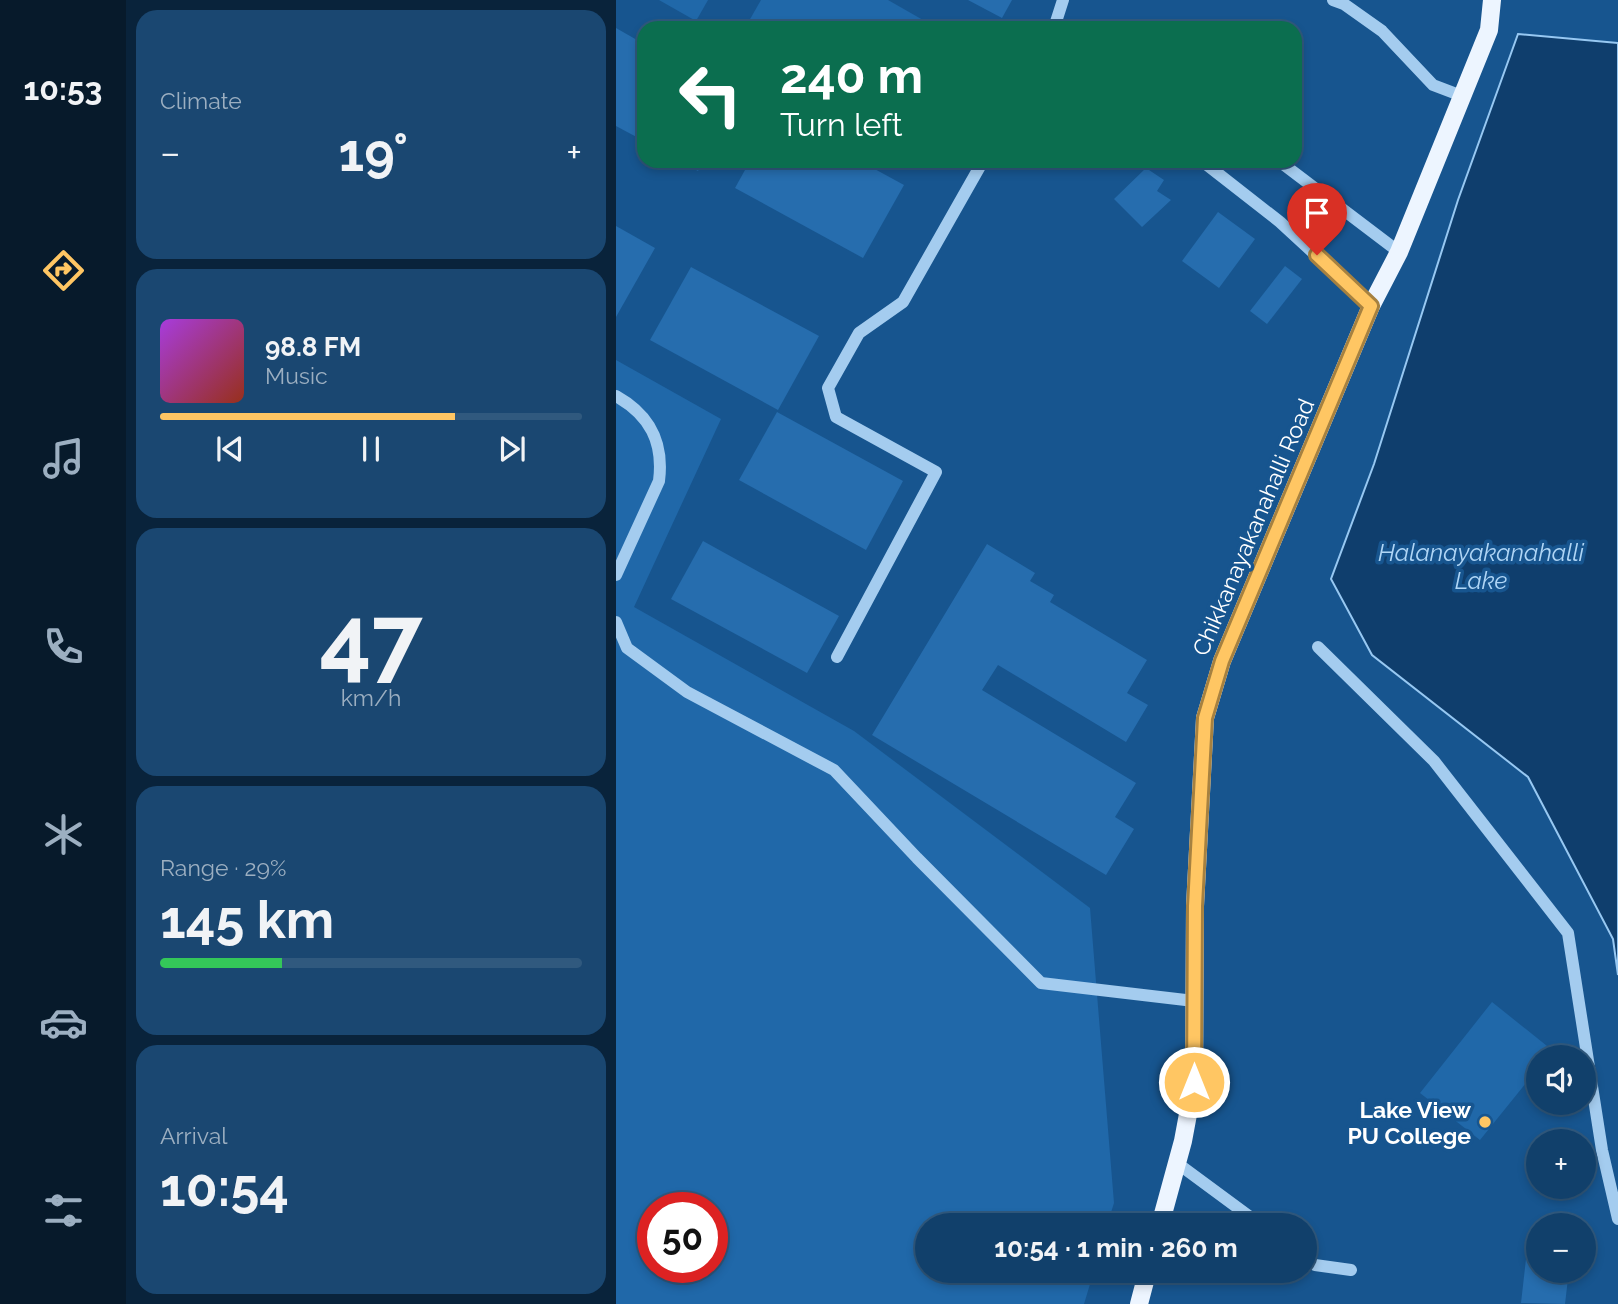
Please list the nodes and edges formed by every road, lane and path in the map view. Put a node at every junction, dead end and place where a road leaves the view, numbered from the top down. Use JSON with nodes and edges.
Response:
{"nodes":[{"id":1,"x":1063,"y":0,"type":"edge"},
{"id":2,"x":1333,"y":0,"type":"edge"},
{"id":3,"x":1492,"y":0,"type":"edge"},
{"id":4,"x":1056,"y":21,"type":"edge"},
{"id":5,"x":1462,"y":96,"type":"junction"},
{"id":6,"x":979,"y":168,"type":"edge"},
{"id":7,"x":1211,"y":168,"type":"edge"},
{"id":8,"x":1288,"y":168,"type":"edge"},
{"id":9,"x":1399,"y":252,"type":"junction"},
{"id":10,"x":1371,"y":306,"type":"junction"},
{"id":11,"x":616,"y":396,"type":"edge"},
{"id":12,"x":616,"y":575,"type":"edge"},
{"id":13,"x":616,"y":622,"type":"edge"},
{"id":14,"x":1318,"y":648,"type":"dead end"},
{"id":15,"x":837,"y":657,"type":"dead end"},
{"id":16,"x":1194,"y":1001,"type":"junction"},
{"id":17,"x":1177,"y":1163,"type":"junction"},
{"id":18,"x":1163,"y":1213,"type":"edge"},
{"id":19,"x":1245,"y":1213,"type":"edge"},
{"id":20,"x":1618,"y":1219,"type":"edge"},
{"id":21,"x":1317,"y":1265,"type":"edge"},
{"id":22,"x":1351,"y":1270,"type":"dead end"},
{"id":23,"x":1145,"y":1283,"type":"edge"},
{"id":24,"x":1139,"y":1304,"type":"edge"}],
"edges":[{"from":1,"to":4,"type":"street"},
{"from":2,"to":5,"type":"street"},
{"from":3,"to":5,"type":"main road","name":"Chikkanayakanahalli Road"},
{"from":5,"to":9,"type":"main road","name":"Chikkanayakanahalli Road"},
{"from":6,"to":15,"type":"street"},
{"from":7,"to":10,"type":"street"},
{"from":8,"to":9,"type":"street"},
{"from":9,"to":10,"type":"main road","name":"Chikkanayakanahalli Road"},
{"from":10,"to":16,"type":"main road","name":"Chikkanayakanahalli Road"},
{"from":11,"to":12,"type":"street"},
{"from":13,"to":16,"type":"street"},
{"from":14,"to":20,"type":"street"},
{"from":16,"to":17,"type":"main road","name":"Chikkanayakanahalli Road"},
{"from":17,"to":18,"type":"main road","name":"Chikkanayakanahalli Road"},
{"from":17,"to":19,"type":"street"},
{"from":21,"to":22,"type":"street"},
{"from":23,"to":24,"type":"main road"}]}
